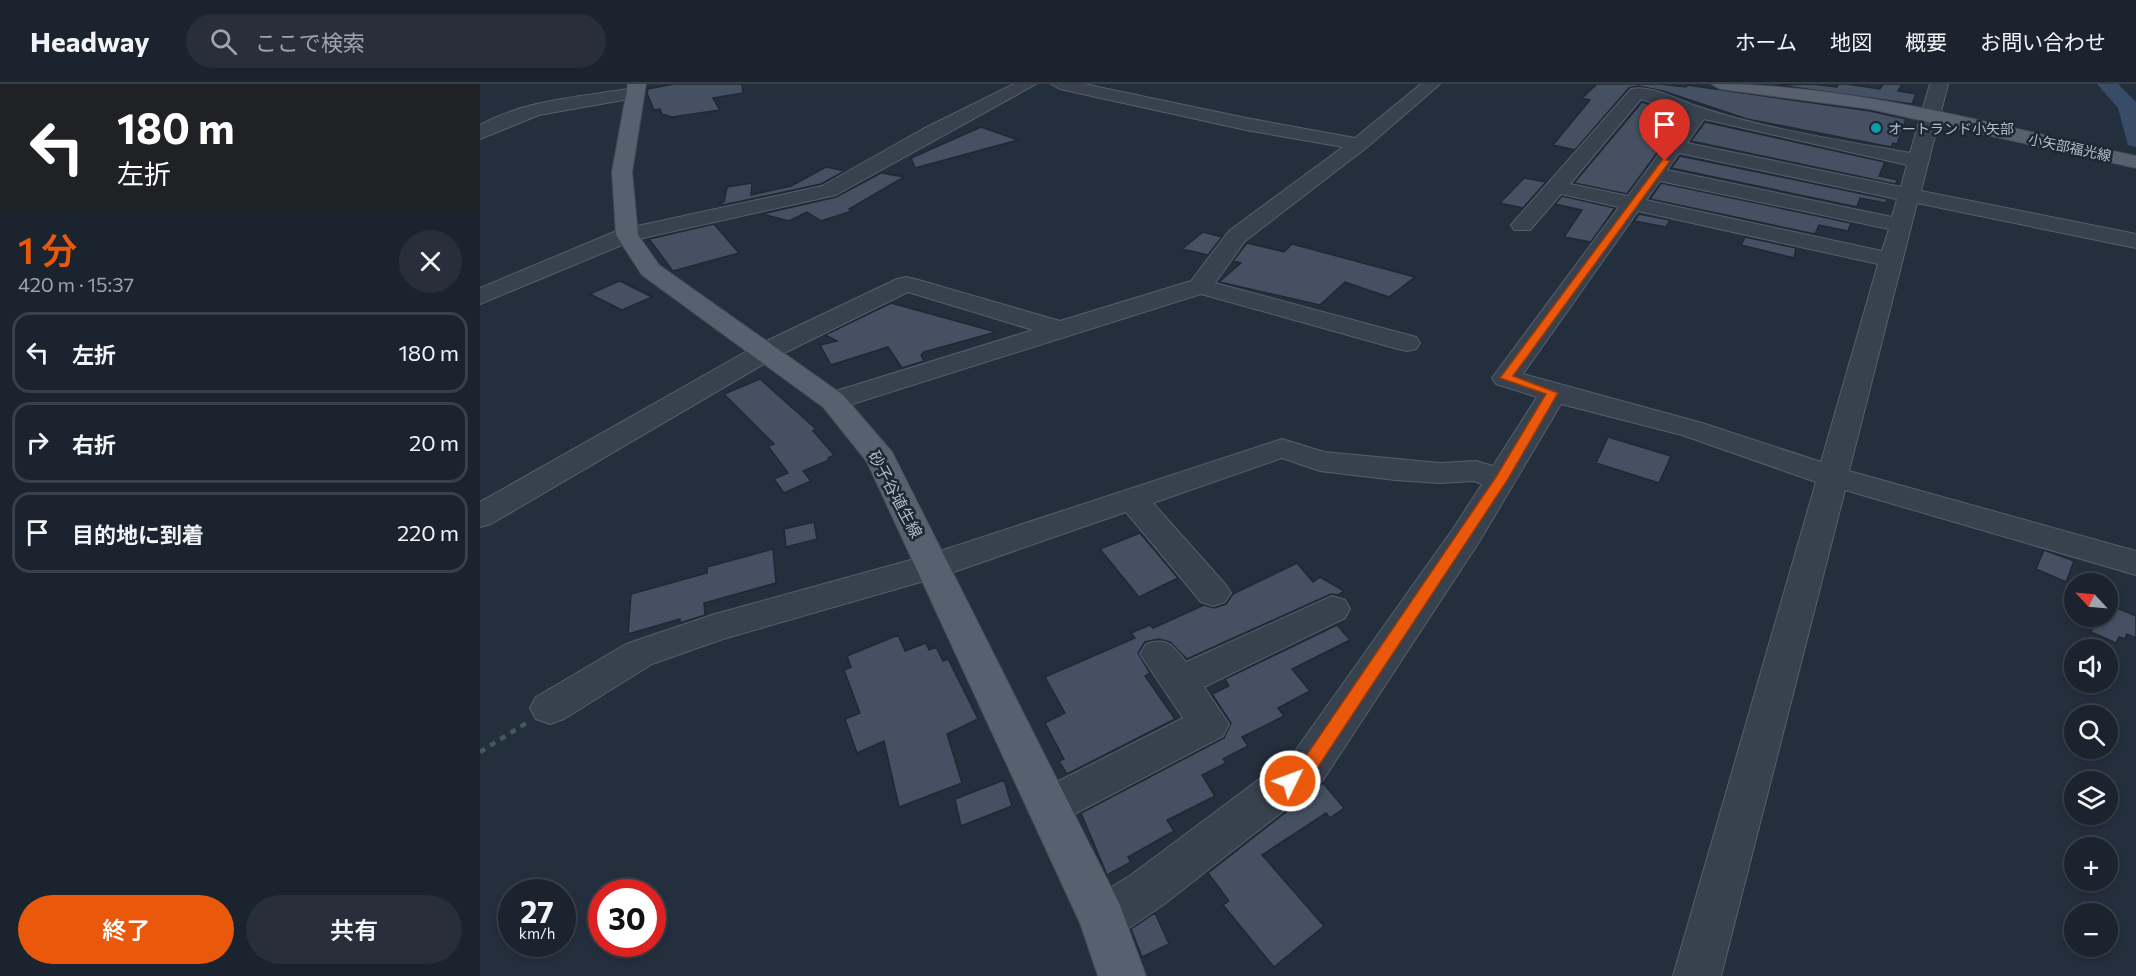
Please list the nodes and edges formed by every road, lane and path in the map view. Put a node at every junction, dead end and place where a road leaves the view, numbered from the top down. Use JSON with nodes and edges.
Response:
{"nodes":[{"id":1,"x":1027,"y":84,"type":"edge"},
{"id":2,"x":1060,"y":84,"type":"edge"},
{"id":3,"x":1431,"y":84,"type":"edge"},
{"id":4,"x":1720,"y":84,"type":"edge"},
{"id":5,"x":1939,"y":84,"type":"edge"},
{"id":6,"x":635,"y":89,"type":"edge"},
{"id":7,"x":1700,"y":113,"type":"junction"},
{"id":8,"x":1932,"y":117,"type":"junction"},
{"id":9,"x":480,"y":133,"type":"edge"},
{"id":10,"x":1359,"y":144,"type":"junction"},
{"id":11,"x":1676,"y":147,"type":"junction"},
{"id":12,"x":1920,"y":161,"type":"junction"},
{"id":13,"x":2136,"y":162,"type":"edge"},
{"id":14,"x":1655,"y":174,"type":"junction"},
{"id":15,"x":1556,"y":187,"type":"junction"},
{"id":16,"x":1909,"y":194,"type":"junction"},
{"id":17,"x":1634,"y":203,"type":"junction"},
{"id":18,"x":1522,"y":225,"type":"dead end"},
{"id":19,"x":1901,"y":225,"type":"junction"},
{"id":20,"x":627,"y":235,"type":"junction"},
{"id":21,"x":2136,"y":241,"type":"edge"},
{"id":22,"x":1891,"y":260,"type":"junction"},
{"id":23,"x":1200,"y":286,"type":"junction"},
{"id":24,"x":480,"y":297,"type":"edge"},
{"id":25,"x":1058,"y":329,"type":"junction"},
{"id":26,"x":1407,"y":343,"type":"dead end"},
{"id":27,"x":765,"y":352,"type":"junction"},
{"id":28,"x":1553,"y":393,"type":"junction"},
{"id":29,"x":833,"y":401,"type":"junction"},
{"id":30,"x":1831,"y":476,"type":"junction"},
{"id":31,"x":1502,"y":479,"type":"junction"},
{"id":32,"x":1132,"y":499,"type":"junction"},
{"id":33,"x":483,"y":511,"type":"edge"},
{"id":34,"x":2136,"y":563,"type":"edge"},
{"id":35,"x":933,"y":566,"type":"junction"},
{"id":36,"x":1213,"y":594,"type":"dead end"},
{"id":37,"x":1332,"y":609,"type":"dead end"},
{"id":38,"x":549,"y":708,"type":"joint"},
{"id":39,"x":480,"y":752,"type":"edge"},
{"id":40,"x":1048,"y":807,"type":"junction"},
{"id":41,"x":1102,"y":919,"type":"junction"},
{"id":42,"x":1122,"y":976,"type":"edge"},
{"id":43,"x":1697,"y":976,"type":"edge"}],
"edges":[{"from":1,"to":20,"type":"street"},
{"from":2,"to":10,"type":"street"},
{"from":3,"to":10,"type":"street"},
{"from":4,"to":8,"type":"main road","name":"小矢部福光線"},
{"from":5,"to":8,"type":"street"},
{"from":6,"to":9,"type":"street"},
{"from":6,"to":20,"type":"main road","name":"砂子谷埴生線"},
{"from":7,"to":11,"type":"street"},
{"from":7,"to":12,"type":"street"},
{"from":7,"to":15,"type":"street"},
{"from":8,"to":12,"type":"street"},
{"from":8,"to":13,"type":"main road","name":"小矢部福光線"},
{"from":10,"to":23,"type":"street"},
{"from":11,"to":14,"type":"street"},
{"from":11,"to":16,"type":"street"},
{"from":12,"to":16,"type":"street"},
{"from":14,"to":17,"type":"street"},
{"from":14,"to":19,"type":"street"},
{"from":15,"to":17,"type":"street"},
{"from":15,"to":18,"type":"street"},
{"from":16,"to":19,"type":"street"},
{"from":16,"to":21,"type":"street"},
{"from":17,"to":22,"type":"street"},
{"from":17,"to":28,"type":"street"},
{"from":19,"to":22,"type":"street"},
{"from":20,"to":24,"type":"street"},
{"from":20,"to":27,"type":"main road","name":"砂子谷埴生線"},
{"from":22,"to":30,"type":"street"},
{"from":23,"to":25,"type":"street"},
{"from":23,"to":26,"type":"street"},
{"from":25,"to":27,"type":"street"},
{"from":25,"to":29,"type":"street"},
{"from":27,"to":29,"type":"main road","name":"砂子谷埴生線"},
{"from":27,"to":33,"type":"street"},
{"from":28,"to":30,"type":"street"},
{"from":28,"to":31,"type":"street"},
{"from":29,"to":35,"type":"main road","name":"砂子谷埴生線"},
{"from":30,"to":34,"type":"street"},
{"from":30,"to":43,"type":"street"},
{"from":31,"to":32,"type":"street"},
{"from":31,"to":41,"type":"street"},
{"from":32,"to":35,"type":"street"},
{"from":32,"to":36,"type":"street"},
{"from":35,"to":38,"type":"street"},
{"from":35,"to":40,"type":"main road","name":"砂子谷埴生線"},
{"from":37,"to":40,"type":"street"},
{"from":38,"to":39,"type":"path"},
{"from":40,"to":41,"type":"main road","name":"砂子谷埴生線"},
{"from":41,"to":42,"type":"main road","name":"砂子谷埴生線"}]}
